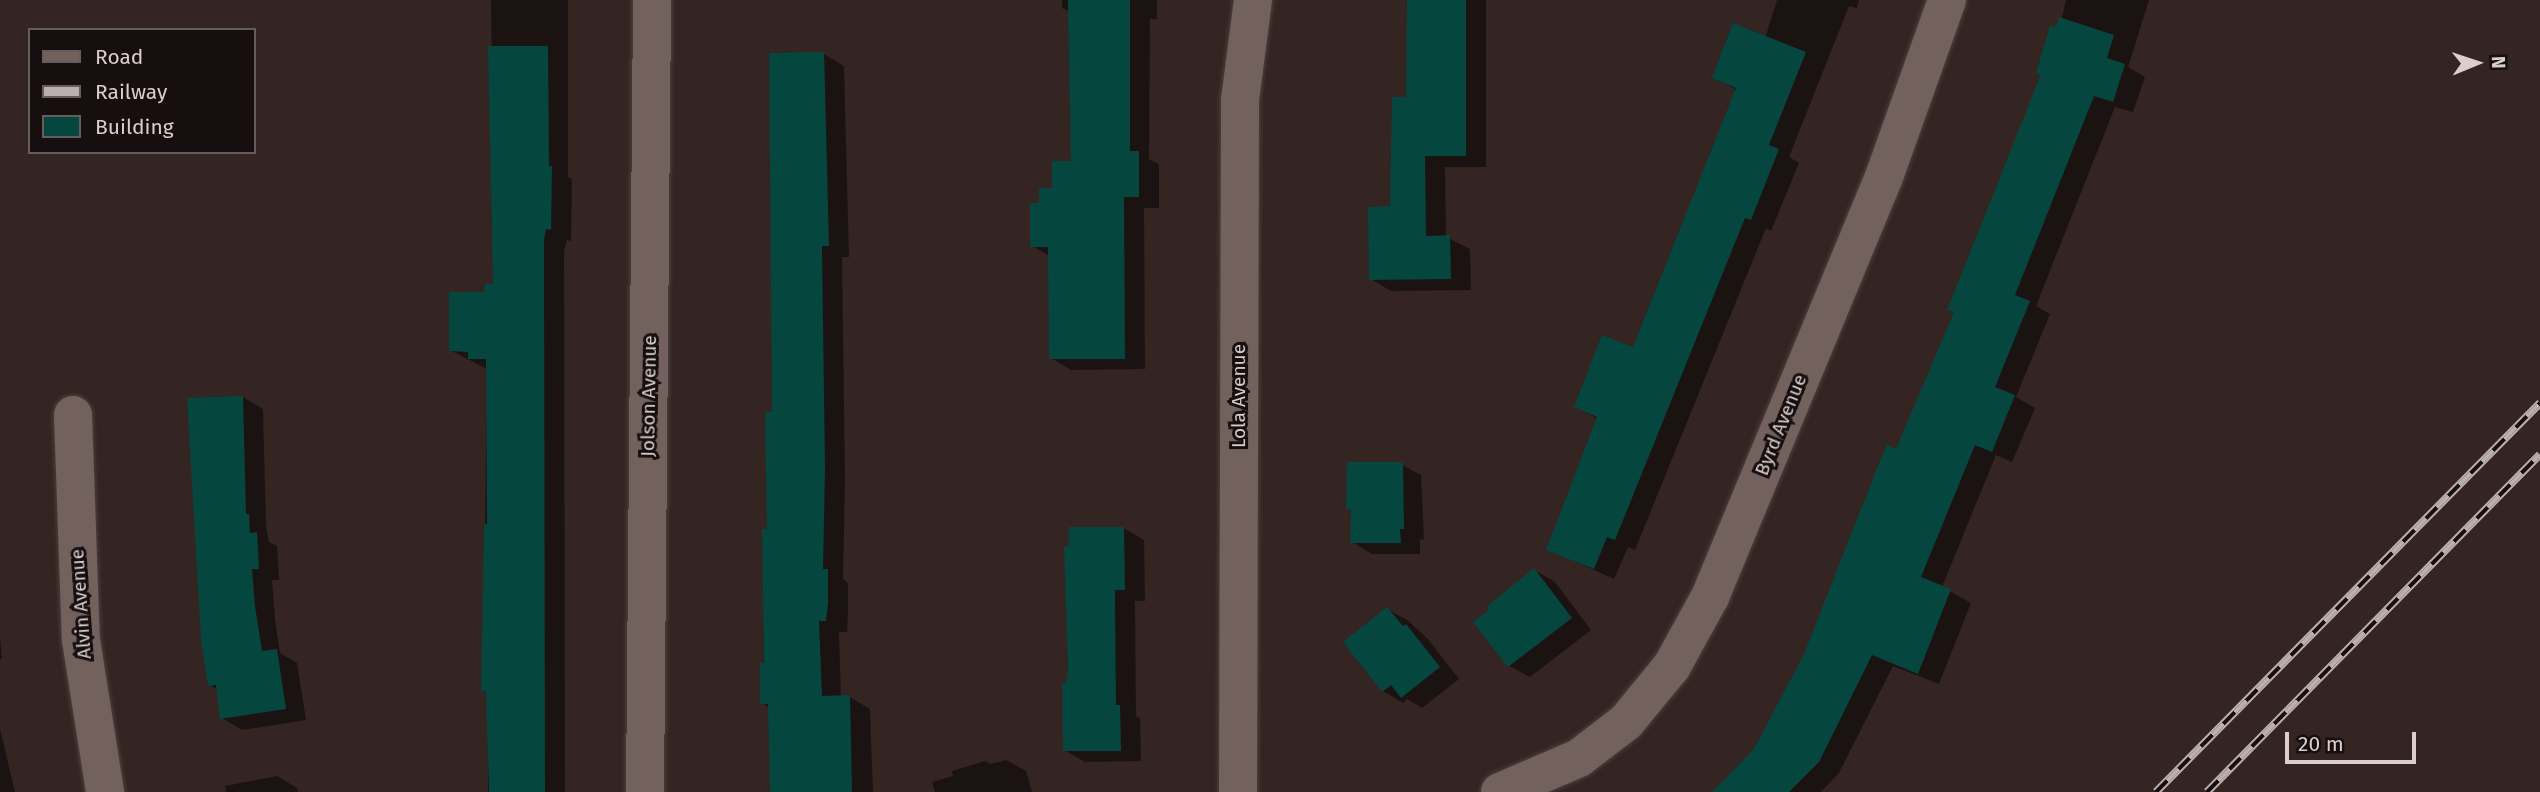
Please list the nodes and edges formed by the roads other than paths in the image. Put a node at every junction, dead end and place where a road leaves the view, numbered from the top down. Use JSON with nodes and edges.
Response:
{"nodes":[{"id":1,"x":652,"y":0,"type":"edge"},
{"id":2,"x":1253,"y":0,"type":"edge"},
{"id":3,"x":1947,"y":0,"type":"edge"},
{"id":4,"x":73,"y":415,"type":"dead end"},
{"id":5,"x":1512,"y":788,"type":"edge"},
{"id":6,"x":105,"y":792,"type":"edge"},
{"id":7,"x":645,"y":792,"type":"edge"},
{"id":8,"x":1238,"y":792,"type":"edge"}],
"edges":[{"from":1,"to":7,"type":"street","name":"Jolson Avenue"},
{"from":2,"to":8,"type":"street","name":"Lola Avenue"},
{"from":3,"to":5,"type":"street","name":"Byrd Avenue"},
{"from":4,"to":6,"type":"street","name":"Alvin Avenue"}]}
